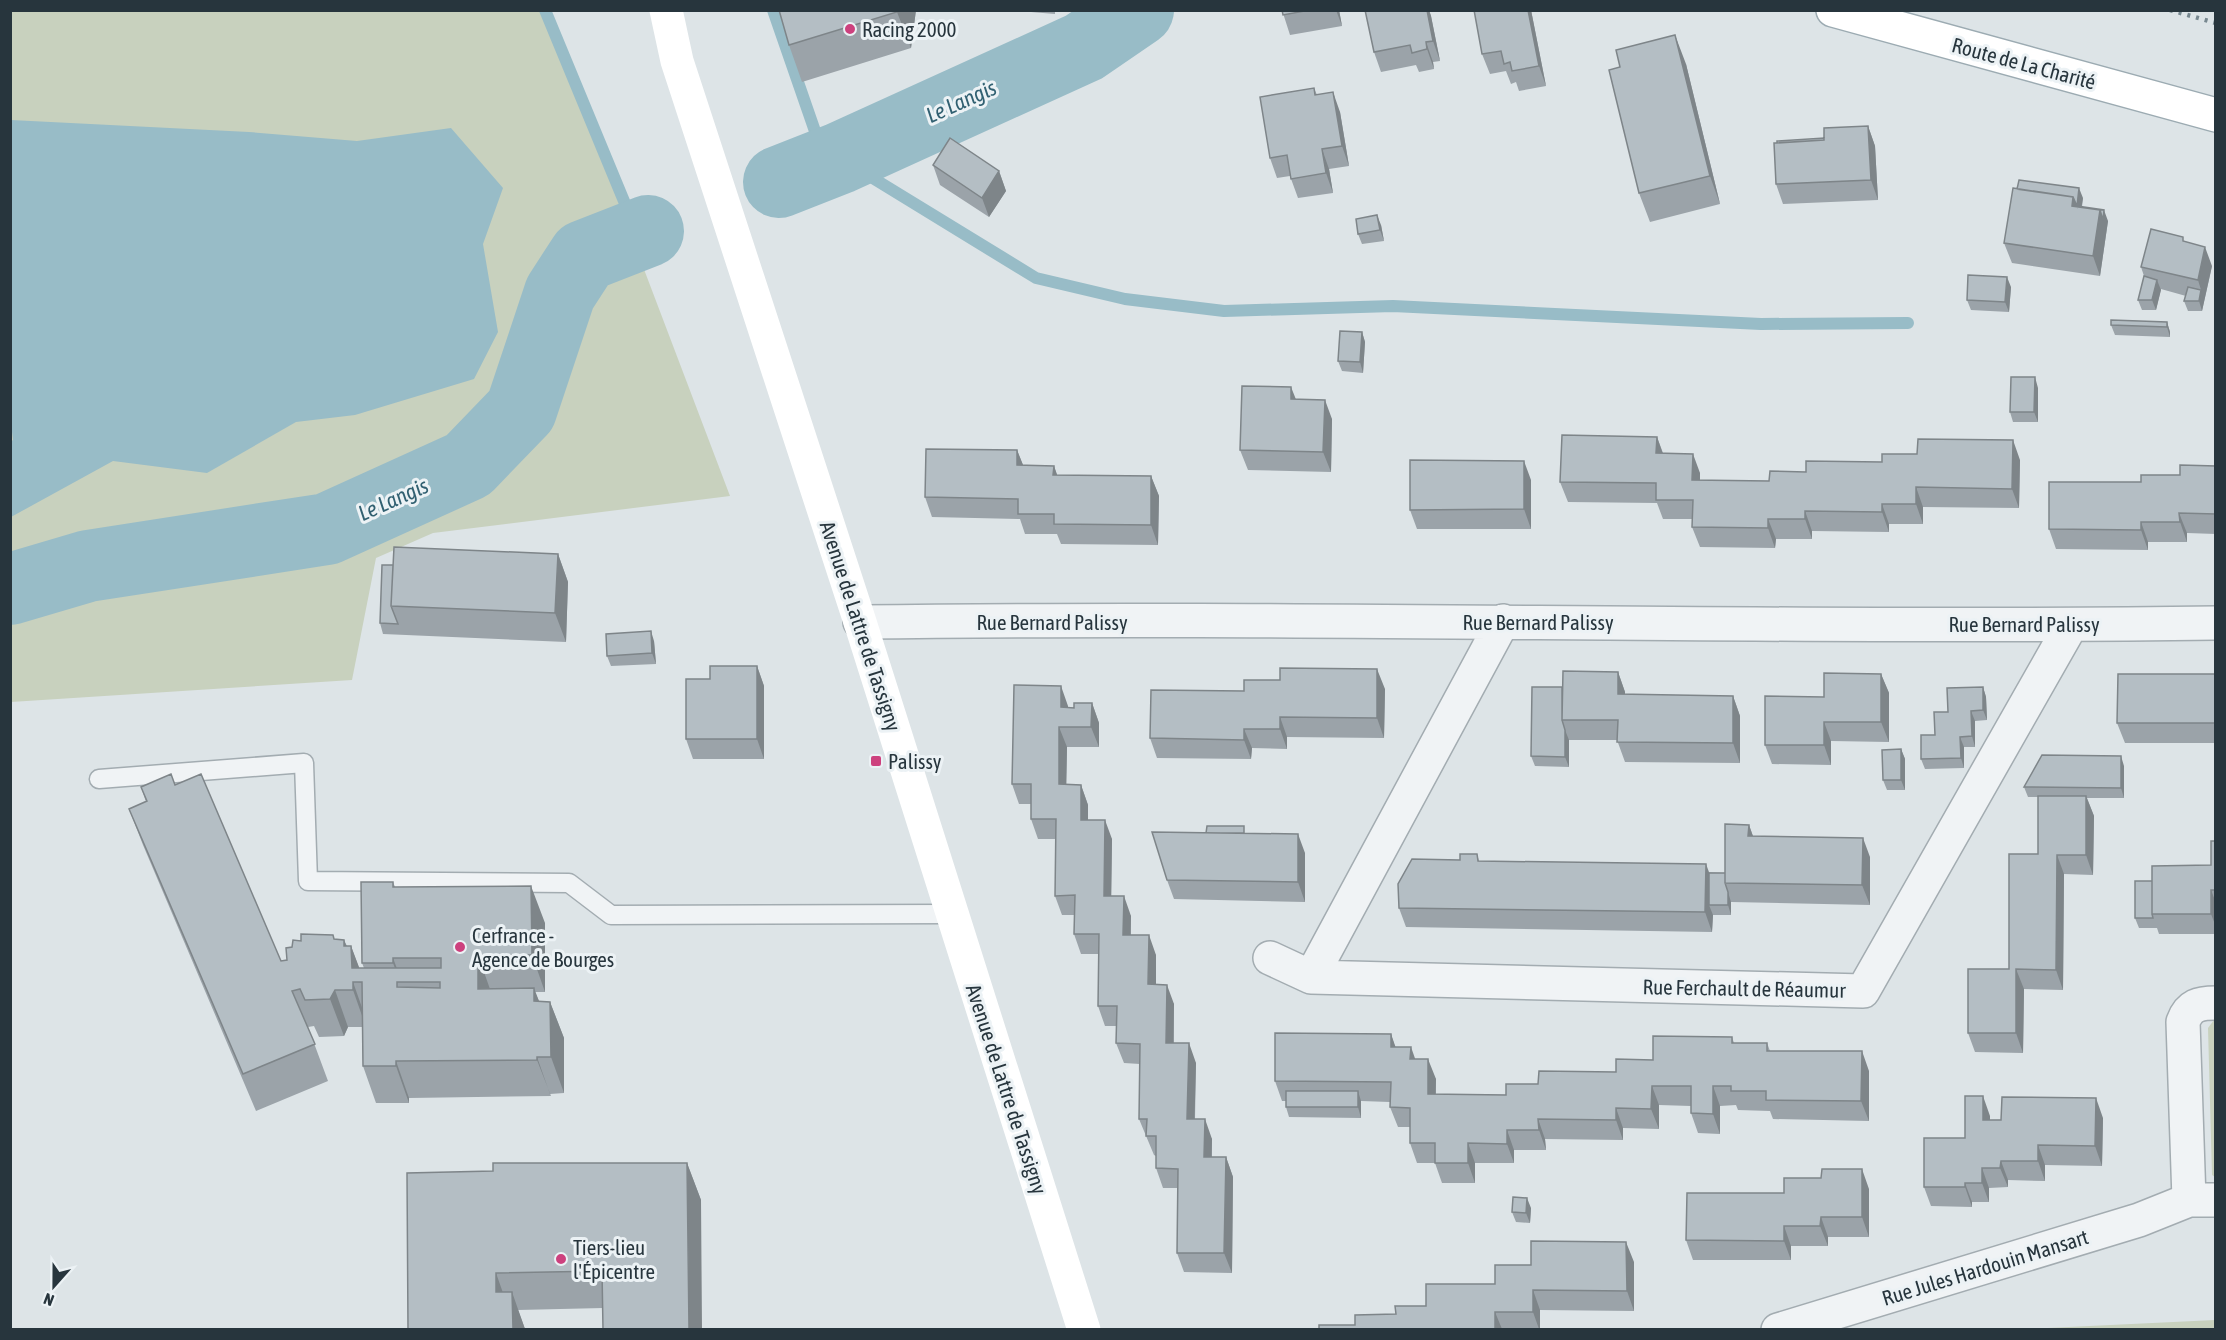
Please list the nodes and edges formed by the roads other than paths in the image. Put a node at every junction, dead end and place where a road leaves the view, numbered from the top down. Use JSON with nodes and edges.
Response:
{"nodes":[{"id":1,"x":651,"y":10,"type":"edge"},
{"id":2,"x":666,"y":10,"type":"edge"},
{"id":3,"x":1833,"y":10,"type":"edge"},
{"id":4,"x":677,"y":61,"type":"junction"},
{"id":5,"x":2216,"y":115,"type":"edge"},
{"id":6,"x":1503,"y":621,"type":"junction"},
{"id":7,"x":860,"y":622,"type":"junction"},
{"id":8,"x":2216,"y":623,"type":"edge"},
{"id":9,"x":2071,"y":625,"type":"junction"},
{"id":10,"x":99,"y":778,"type":"dead end"},
{"id":11,"x":951,"y":914,"type":"junction"},
{"id":12,"x":1270,"y":958,"type":"dead end"},
{"id":13,"x":1311,"y":977,"type":"junction"},
{"id":14,"x":2216,"y":1003,"type":"edge"},
{"id":15,"x":2203,"y":1200,"type":"edge"},
{"id":16,"x":1084,"y":1329,"type":"edge"},
{"id":17,"x":1778,"y":1329,"type":"edge"}],
"edges":[{"from":1,"to":4,"type":"main road","name":"Avenue de Lattre de Tassigny"},
{"from":2,"to":4,"type":"main road","name":"Avenue de Lattre de Tassigny"},
{"from":3,"to":5,"type":"main road","name":"Route de La Charité"},
{"from":4,"to":7,"type":"main road","name":"Avenue de Lattre de Tassigny"},
{"from":6,"to":7,"type":"street","name":"Rue Bernard Palissy"},
{"from":6,"to":9,"type":"street","name":"Rue Bernard Palissy"},
{"from":6,"to":13,"type":"street"},
{"from":7,"to":11,"type":"main road","name":"Avenue de Lattre de Tassigny"},
{"from":8,"to":9,"type":"street","name":"Rue Bernard Palissy"},
{"from":9,"to":13,"type":"street","name":"Rue Ferchault de Réaumur"},
{"from":10,"to":11,"type":"lane"},
{"from":11,"to":16,"type":"main road","name":"Avenue de Lattre de Tassigny"},
{"from":12,"to":13,"type":"street","name":"Rue Ferchault de Réaumur"},
{"from":14,"to":15,"type":"street"},
{"from":15,"to":17,"type":"street","name":"Rue Jules Hardouin Mansart"}]}
